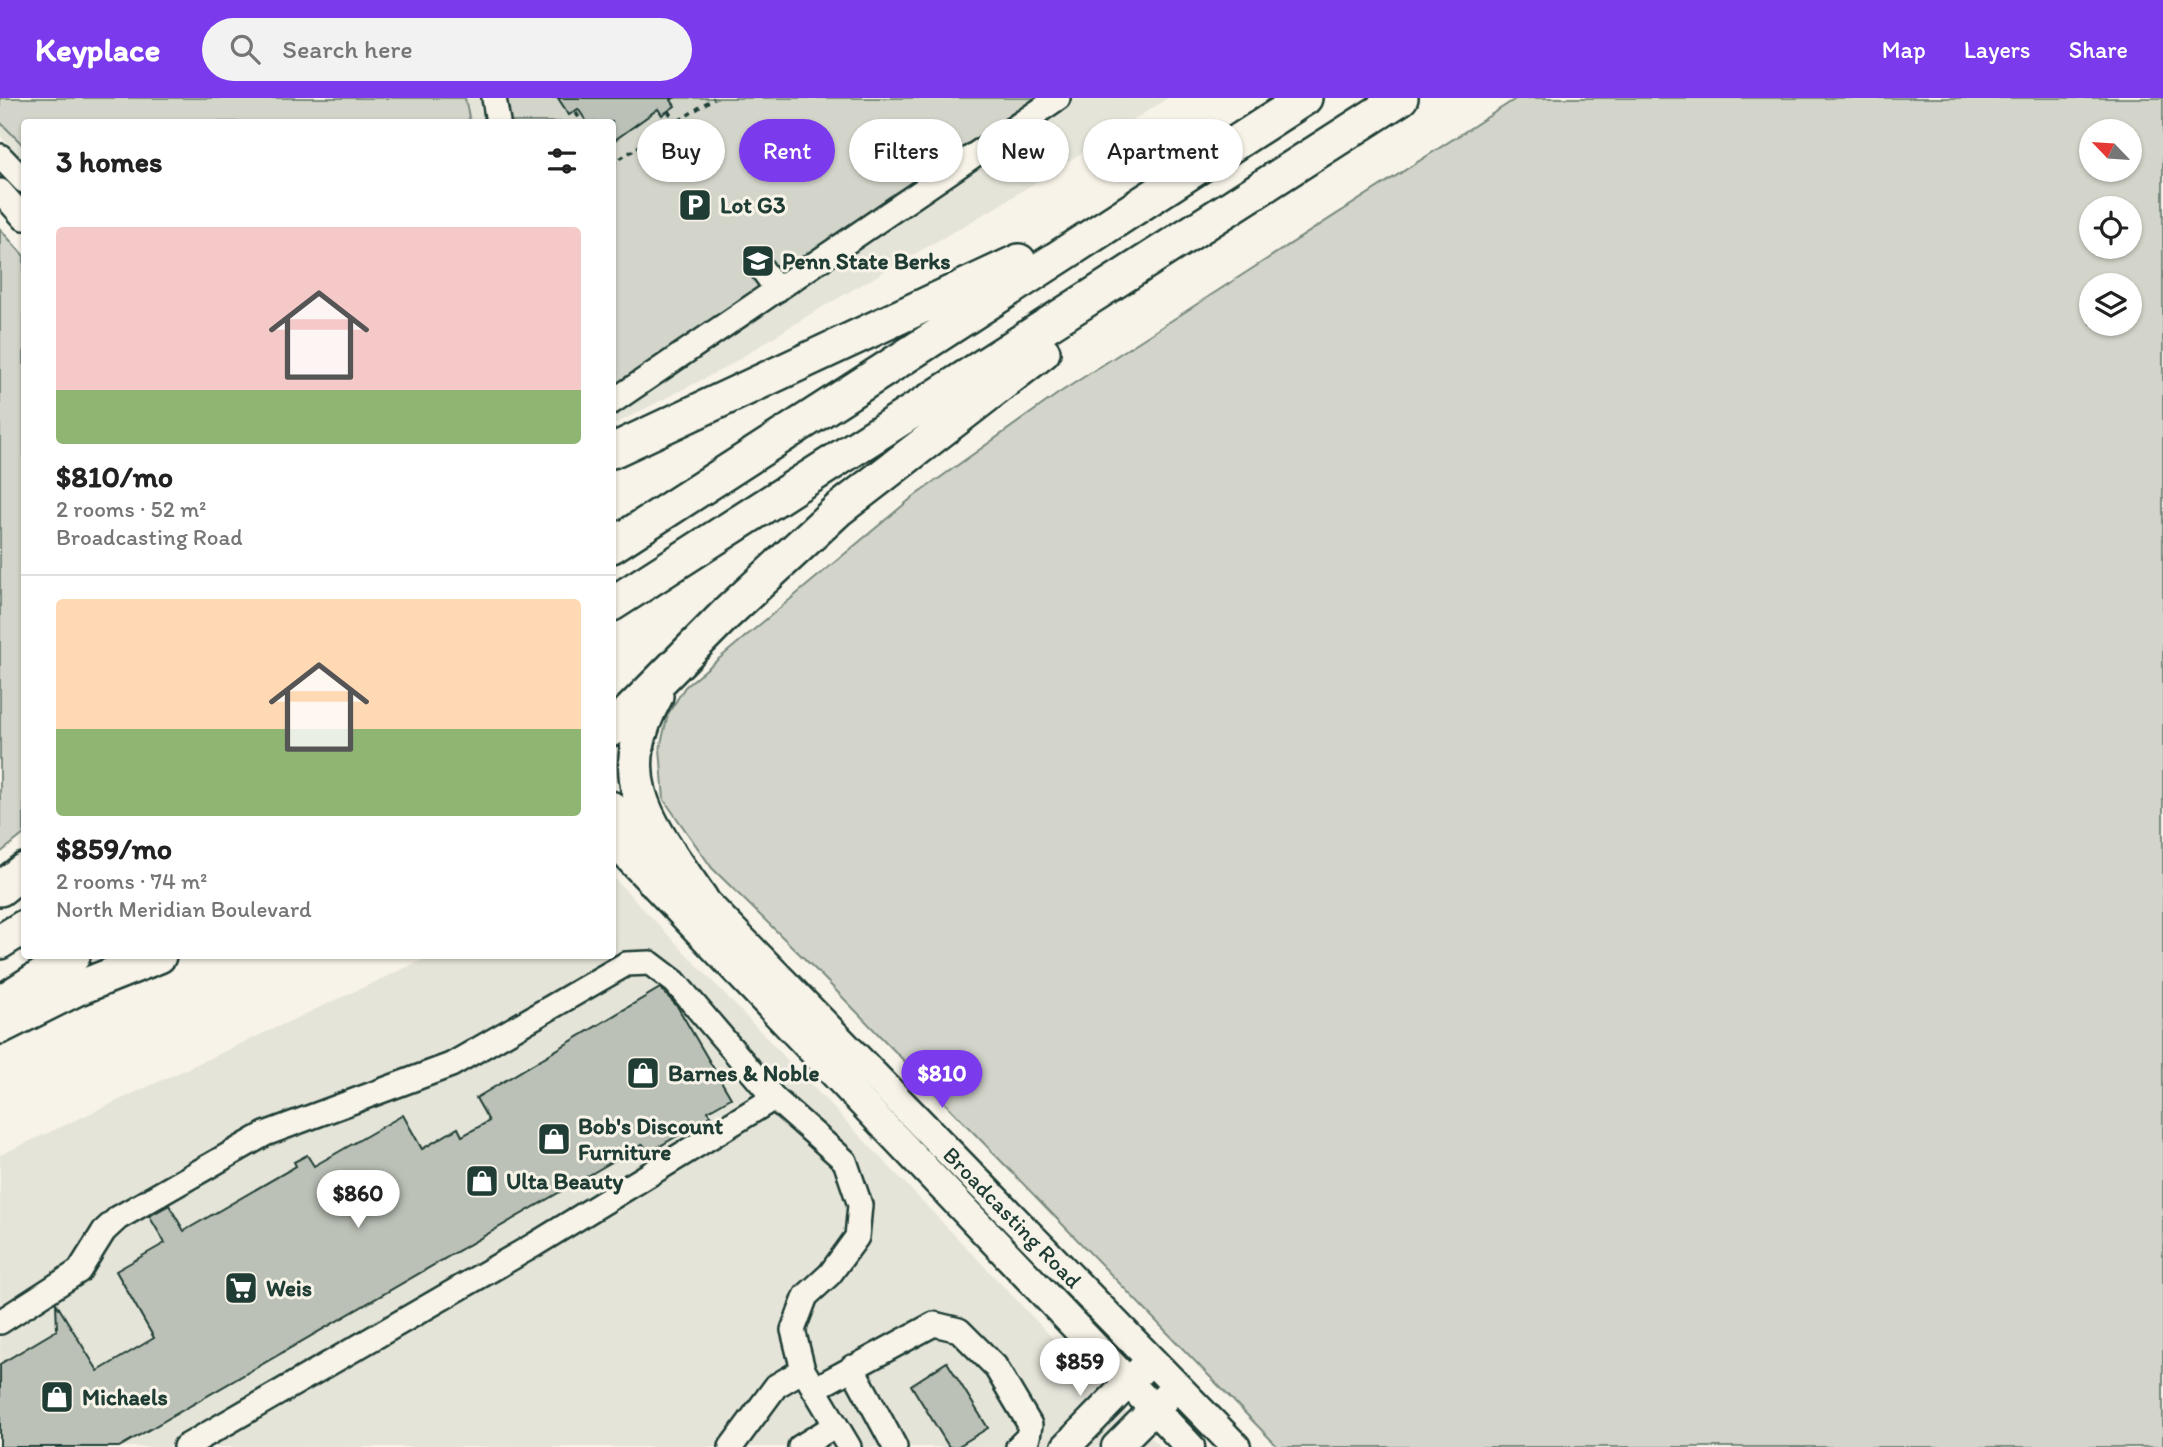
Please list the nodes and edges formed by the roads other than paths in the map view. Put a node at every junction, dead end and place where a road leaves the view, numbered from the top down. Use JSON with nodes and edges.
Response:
{"nodes":[{"id":1,"x":494,"y":98,"type":"edge"},
{"id":2,"x":1058,"y":98,"type":"edge"},
{"id":3,"x":1305,"y":98,"type":"edge"},
{"id":4,"x":1401,"y":98,"type":"edge"},
{"id":5,"x":498,"y":119,"type":"edge"},
{"id":6,"x":1243,"y":138,"type":"edge"},
{"id":7,"x":1319,"y":151,"type":"junction"},
{"id":8,"x":0,"y":156,"type":"edge"},
{"id":9,"x":21,"y":178,"type":"edge"},
{"id":10,"x":1168,"y":182,"type":"edge"},
{"id":11,"x":1174,"y":182,"type":"edge"},
{"id":12,"x":0,"y":191,"type":"edge"},
{"id":13,"x":21,"y":215,"type":"edge"},
{"id":14,"x":757,"y":262,"type":"dead end"},
{"id":15,"x":777,"y":290,"type":"junction"},
{"id":16,"x":616,"y":399,"type":"edge"},
{"id":17,"x":616,"y":449,"type":"edge"},
{"id":18,"x":616,"y":543,"type":"edge"},
{"id":19,"x":616,"y":601,"type":"edge"},
{"id":20,"x":673,"y":668,"type":"junction"},
{"id":21,"x":616,"y":725,"type":"edge"},
{"id":22,"x":616,"y":810,"type":"edge"},
{"id":23,"x":616,"y":844,"type":"edge"},
{"id":24,"x":21,"y":872,"type":"edge"},
{"id":25,"x":0,"y":889,"type":"edge"},
{"id":26,"x":701,"y":899,"type":"junction"},
{"id":27,"x":21,"y":928,"type":"edge"},
{"id":28,"x":0,"y":942,"type":"edge"},
{"id":29,"x":68,"y":959,"type":"edge"},
{"id":30,"x":151,"y":959,"type":"edge"},
{"id":31,"x":0,"y":1003,"type":"edge"},
{"id":32,"x":0,"y":1027,"type":"edge"},
{"id":33,"x":774,"y":1097,"type":"junction"},
{"id":34,"x":0,"y":1322,"type":"edge"},
{"id":35,"x":1152,"y":1360,"type":"junction"},
{"id":36,"x":852,"y":1367,"type":"junction"},
{"id":37,"x":809,"y":1379,"type":"junction"},
{"id":38,"x":1128,"y":1383,"type":"junction"},
{"id":39,"x":1177,"y":1386,"type":"junction"},
{"id":40,"x":1154,"y":1410,"type":"junction"},
{"id":41,"x":836,"y":1425,"type":"junction"},
{"id":42,"x":185,"y":1447,"type":"edge"},
{"id":43,"x":731,"y":1447,"type":"edge"},
{"id":44,"x":800,"y":1447,"type":"edge"},
{"id":45,"x":849,"y":1447,"type":"edge"},
{"id":46,"x":895,"y":1447,"type":"edge"},
{"id":47,"x":1018,"y":1447,"type":"edge"},
{"id":48,"x":1066,"y":1447,"type":"edge"},
{"id":49,"x":1116,"y":1447,"type":"edge"},
{"id":50,"x":1189,"y":1447,"type":"edge"},
{"id":51,"x":1236,"y":1447,"type":"edge"}],
"edges":[{"from":1,"to":5,"type":"street"},
{"from":2,"to":15,"type":"street"},
{"from":3,"to":6,"type":"highway"},
{"from":4,"to":7,"type":"highway"},
{"from":7,"to":19,"type":"highway"},
{"from":7,"to":20,"type":"highway"},
{"from":8,"to":9,"type":"street"},
{"from":10,"to":17,"type":"highway"},
{"from":11,"to":18,"type":"highway"},
{"from":12,"to":13,"type":"street"},
{"from":14,"to":15,"type":"street"},
{"from":15,"to":16,"type":"street"},
{"from":20,"to":21,"type":"highway"},
{"from":20,"to":26,"type":"highway"},
{"from":22,"to":26,"type":"main road","name":"Broadcasting Road"},
{"from":23,"to":38,"type":"main road","name":"Broadcasting Road"},
{"from":24,"to":25,"type":"highway"},
{"from":26,"to":35,"type":"main road","name":"Broadcasting Road"},
{"from":27,"to":28,"type":"highway"},
{"from":29,"to":31,"type":"highway"},
{"from":30,"to":32,"type":"highway"},
{"from":33,"to":34,"type":"street"},
{"from":33,"to":37,"type":"street"},
{"from":33,"to":42,"type":"street"},
{"from":35,"to":38,"type":"main road"},
{"from":35,"to":39,"type":"main road","name":"Broadcasting Road"},
{"from":36,"to":37,"type":"street"},
{"from":36,"to":46,"type":"street"},
{"from":36,"to":47,"type":"street"},
{"from":37,"to":41,"type":"street"},
{"from":37,"to":43,"type":"street"},
{"from":38,"to":40,"type":"main road","name":"Broadcasting Road"},
{"from":38,"to":48,"type":"main road"},
{"from":39,"to":40,"type":"main road"},
{"from":39,"to":51,"type":"main road","name":"Broadcasting Road"},
{"from":40,"to":49,"type":"main road"},
{"from":40,"to":50,"type":"main road","name":"Broadcasting Road"},
{"from":41,"to":44,"type":"street"},
{"from":41,"to":45,"type":"street"}]}
